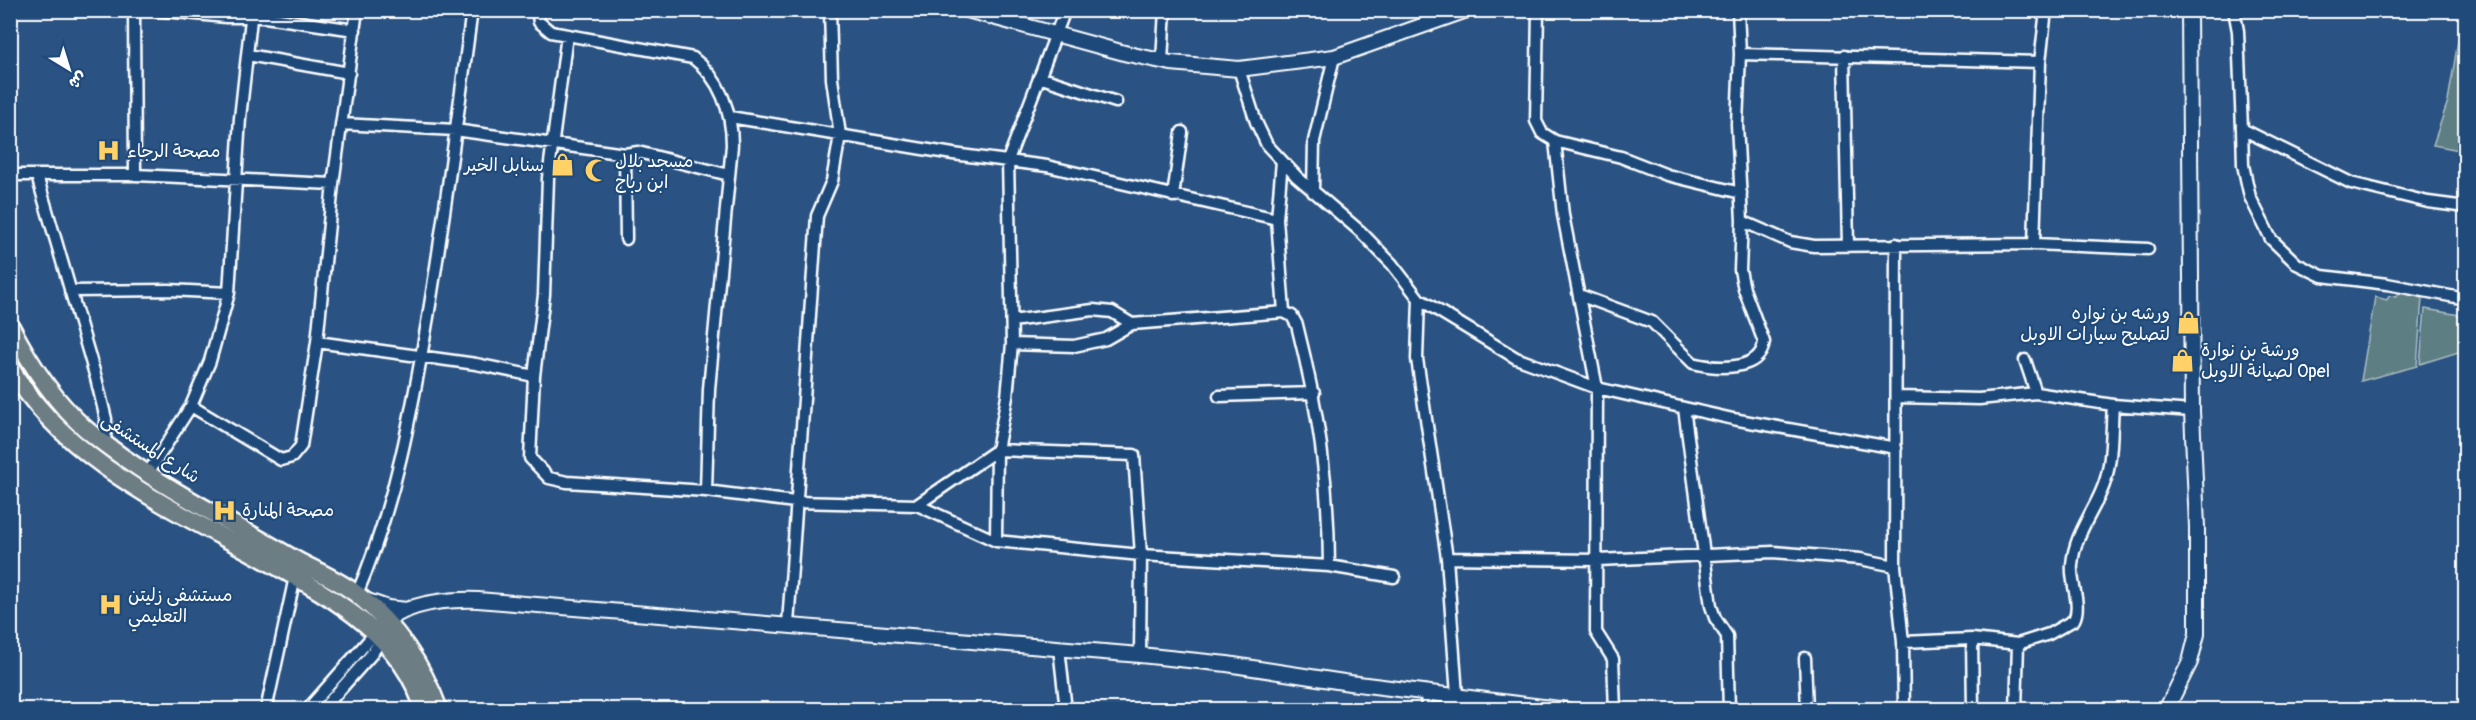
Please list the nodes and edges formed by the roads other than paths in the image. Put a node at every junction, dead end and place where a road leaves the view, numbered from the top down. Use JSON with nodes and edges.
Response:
{"nodes":[{"id":1,"x":134,"y":10,"type":"edge"},
{"id":2,"x":155,"y":10,"type":"edge"},
{"id":3,"x":357,"y":10,"type":"edge"},
{"id":4,"x":472,"y":10,"type":"edge"},
{"id":5,"x":537,"y":10,"type":"edge"},
{"id":6,"x":830,"y":10,"type":"edge"},
{"id":7,"x":968,"y":10,"type":"edge"},
{"id":8,"x":1065,"y":10,"type":"edge"},
{"id":9,"x":1165,"y":10,"type":"edge"},
{"id":10,"x":1467,"y":10,"type":"edge"},
{"id":11,"x":1538,"y":10,"type":"edge"},
{"id":12,"x":1738,"y":10,"type":"edge"},
{"id":13,"x":2046,"y":10,"type":"edge"},
{"id":14,"x":2189,"y":10,"type":"edge"},
{"id":15,"x":2234,"y":10,"type":"edge"},
{"id":16,"x":174,"y":11,"type":"edge"},
{"id":17,"x":252,"y":14,"type":"edge"},
{"id":18,"x":355,"y":30,"type":"junction"},
{"id":19,"x":567,"y":35,"type":"junction"},
{"id":20,"x":1054,"y":35,"type":"junction"},
{"id":21,"x":1740,"y":54,"type":"junction"},
{"id":22,"x":248,"y":55,"type":"junction"},
{"id":23,"x":1844,"y":56,"type":"junction"},
{"id":24,"x":1334,"y":57,"type":"junction"},
{"id":25,"x":1162,"y":61,"type":"junction"},
{"id":26,"x":2040,"y":62,"type":"junction"},
{"id":27,"x":1239,"y":69,"type":"junction"},
{"id":28,"x":348,"y":74,"type":"junction"},
{"id":29,"x":1039,"y":77,"type":"junction"},
{"id":30,"x":1116,"y":102,"type":"dead end"},
{"id":31,"x":730,"y":117,"type":"junction"},
{"id":32,"x":341,"y":124,"type":"junction"},
{"id":33,"x":2242,"y":129,"type":"junction"},
{"id":34,"x":455,"y":130,"type":"junction"},
{"id":35,"x":1182,"y":132,"type":"dead end"},
{"id":36,"x":840,"y":135,"type":"junction"},
{"id":37,"x":1555,"y":141,"type":"junction"},
{"id":38,"x":551,"y":144,"type":"junction"},
{"id":39,"x":625,"y":154,"type":"junction"},
{"id":40,"x":1008,"y":160,"type":"junction"},
{"id":41,"x":1282,"y":161,"type":"junction"},
{"id":42,"x":10,"y":175,"type":"edge"},
{"id":43,"x":135,"y":175,"type":"junction"},
{"id":44,"x":729,"y":175,"type":"junction"},
{"id":45,"x":37,"y":176,"type":"junction"},
{"id":46,"x":236,"y":180,"type":"junction"},
{"id":47,"x":333,"y":184,"type":"junction"},
{"id":48,"x":1313,"y":192,"type":"junction"},
{"id":49,"x":1741,"y":193,"type":"junction"},
{"id":50,"x":1173,"y":196,"type":"junction"},
{"id":51,"x":2466,"y":207,"type":"edge"},
{"id":52,"x":1277,"y":219,"type":"junction"},
{"id":53,"x":1742,"y":221,"type":"junction"},
{"id":54,"x":626,"y":239,"type":"dead end"},
{"id":55,"x":1896,"y":244,"type":"junction"},
{"id":56,"x":2034,"y":244,"type":"junction"},
{"id":57,"x":1848,"y":246,"type":"junction"},
{"id":58,"x":2148,"y":249,"type":"dead end"},
{"id":59,"x":70,"y":291,"type":"junction"},
{"id":60,"x":229,"y":292,"type":"junction"},
{"id":61,"x":1579,"y":295,"type":"junction"},
{"id":62,"x":1419,"y":299,"type":"junction"},
{"id":63,"x":2466,"y":299,"type":"edge"},
{"id":64,"x":1284,"y":312,"type":"junction"},
{"id":65,"x":1012,"y":321,"type":"junction"},
{"id":66,"x":1132,"y":324,"type":"junction"},
{"id":67,"x":10,"y":325,"type":"edge"},
{"id":68,"x":317,"y":342,"type":"junction"},
{"id":69,"x":1012,"y":344,"type":"junction"},
{"id":70,"x":421,"y":356,"type":"junction"},
{"id":71,"x":2025,"y":360,"type":"dead end"},
{"id":72,"x":10,"y":367,"type":"edge"},
{"id":73,"x":534,"y":376,"type":"junction"},
{"id":74,"x":1597,"y":388,"type":"junction"},
{"id":75,"x":1314,"y":393,"type":"junction"},
{"id":76,"x":2036,"y":393,"type":"junction"},
{"id":77,"x":1219,"y":396,"type":"dead end"},
{"id":78,"x":1898,"y":397,"type":"junction"},
{"id":79,"x":2113,"y":405,"type":"junction"},
{"id":80,"x":191,"y":406,"type":"junction"},
{"id":81,"x":1684,"y":408,"type":"junction"},
{"id":82,"x":2192,"y":411,"type":"junction"},
{"id":83,"x":105,"y":443,"type":"junction"},
{"id":84,"x":1896,"y":448,"type":"junction"},
{"id":85,"x":997,"y":450,"type":"junction"},
{"id":86,"x":148,"y":473,"type":"junction"},
{"id":87,"x":706,"y":491,"type":"junction"},
{"id":88,"x":795,"y":502,"type":"junction"},
{"id":89,"x":917,"y":505,"type":"junction"},
{"id":90,"x":996,"y":541,"type":"junction"},
{"id":91,"x":1141,"y":555,"type":"junction"},
{"id":92,"x":1703,"y":556,"type":"junction"},
{"id":93,"x":1447,"y":558,"type":"junction"},
{"id":94,"x":1598,"y":560,"type":"junction"},
{"id":95,"x":1329,"y":566,"type":"junction"},
{"id":96,"x":1895,"y":566,"type":"junction"},
{"id":97,"x":295,"y":577,"type":"junction"},
{"id":98,"x":1394,"y":577,"type":"dead end"},
{"id":99,"x":360,"y":597,"type":"junction"},
{"id":100,"x":407,"y":610,"type":"junction"},
{"id":101,"x":788,"y":624,"type":"junction"},
{"id":102,"x":384,"y":630,"type":"junction"},
{"id":103,"x":1972,"y":639,"type":"junction"},
{"id":104,"x":1903,"y":642,"type":"junction"},
{"id":105,"x":2018,"y":644,"type":"junction"},
{"id":106,"x":1059,"y":648,"type":"junction"},
{"id":107,"x":1140,"y":655,"type":"junction"},
{"id":108,"x":1805,"y":658,"type":"dead end"},
{"id":109,"x":1426,"y":692,"type":"junction"},
{"id":110,"x":1457,"y":695,"type":"junction"},
{"id":111,"x":1529,"y":707,"type":"edge"},
{"id":112,"x":266,"y":710,"type":"edge"},
{"id":113,"x":307,"y":710,"type":"edge"},
{"id":114,"x":322,"y":710,"type":"edge"},
{"id":115,"x":424,"y":710,"type":"edge"},
{"id":116,"x":439,"y":710,"type":"edge"},
{"id":117,"x":1065,"y":710,"type":"edge"},
{"id":118,"x":1427,"y":710,"type":"edge"},
{"id":119,"x":1567,"y":710,"type":"edge"},
{"id":120,"x":1615,"y":710,"type":"edge"},
{"id":121,"x":1729,"y":710,"type":"edge"},
{"id":122,"x":1807,"y":710,"type":"edge"},
{"id":123,"x":1904,"y":710,"type":"edge"},
{"id":124,"x":1973,"y":710,"type":"edge"},
{"id":125,"x":2016,"y":710,"type":"edge"},
{"id":126,"x":2166,"y":710,"type":"edge"}],
"edges":[{"from":1,"to":43,"type":"street"},
{"from":2,"to":16,"type":"street"},
{"from":3,"to":18,"type":"street"},
{"from":4,"to":34,"type":"street"},
{"from":5,"to":19,"type":"street"},
{"from":6,"to":36,"type":"street"},
{"from":7,"to":20,"type":"street"},
{"from":8,"to":20,"type":"street"},
{"from":9,"to":25,"type":"street"},
{"from":10,"to":24,"type":"street"},
{"from":11,"to":37,"type":"street"},
{"from":12,"to":21,"type":"street"},
{"from":13,"to":26,"type":"street"},
{"from":14,"to":82,"type":"street"},
{"from":15,"to":33,"type":"street"},
{"from":16,"to":17,"type":"street"},
{"from":17,"to":18,"type":"street"},
{"from":17,"to":22,"type":"street"},
{"from":18,"to":28,"type":"street"},
{"from":19,"to":31,"type":"street"},
{"from":19,"to":38,"type":"street"},
{"from":20,"to":25,"type":"street"},
{"from":20,"to":29,"type":"street"},
{"from":21,"to":23,"type":"street"},
{"from":21,"to":49,"type":"street"},
{"from":22,"to":28,"type":"street"},
{"from":22,"to":46,"type":"street"},
{"from":23,"to":26,"type":"street"},
{"from":23,"to":57,"type":"street"},
{"from":24,"to":27,"type":"street"},
{"from":24,"to":48,"type":"street"},
{"from":25,"to":27,"type":"street"},
{"from":26,"to":56,"type":"street"},
{"from":27,"to":41,"type":"street"},
{"from":28,"to":32,"type":"street"},
{"from":29,"to":30,"type":"street"},
{"from":29,"to":40,"type":"street"},
{"from":31,"to":36,"type":"street"},
{"from":31,"to":44,"type":"street"},
{"from":32,"to":34,"type":"street"},
{"from":32,"to":47,"type":"street"},
{"from":33,"to":51,"type":"street"},
{"from":33,"to":63,"type":"street"},
{"from":34,"to":38,"type":"street"},
{"from":34,"to":70,"type":"street"},
{"from":35,"to":50,"type":"street"},
{"from":36,"to":40,"type":"street"},
{"from":36,"to":88,"type":"street"},
{"from":37,"to":49,"type":"street"},
{"from":37,"to":61,"type":"street"},
{"from":38,"to":39,"type":"street"},
{"from":38,"to":73,"type":"street"},
{"from":39,"to":44,"type":"street"},
{"from":39,"to":54,"type":"street"},
{"from":40,"to":50,"type":"street"},
{"from":40,"to":65,"type":"street"},
{"from":41,"to":48,"type":"street"},
{"from":41,"to":52,"type":"street"},
{"from":42,"to":45,"type":"street"},
{"from":43,"to":45,"type":"street"},
{"from":43,"to":46,"type":"street"},
{"from":44,"to":87,"type":"street"},
{"from":45,"to":59,"type":"street"},
{"from":46,"to":47,"type":"street"},
{"from":46,"to":60,"type":"street"},
{"from":47,"to":68,"type":"street"},
{"from":48,"to":62,"type":"street"},
{"from":49,"to":53,"type":"street"},
{"from":50,"to":52,"type":"street"},
{"from":52,"to":64,"type":"street"},
{"from":53,"to":57,"type":"street"},
{"from":53,"to":61,"type":"street"},
{"from":55,"to":56,"type":"street"},
{"from":55,"to":57,"type":"street"},
{"from":55,"to":78,"type":"street"},
{"from":56,"to":58,"type":"street"},
{"from":59,"to":60,"type":"street"},
{"from":59,"to":83,"type":"street"},
{"from":60,"to":80,"type":"street"},
{"from":61,"to":74,"type":"street"},
{"from":62,"to":74,"type":"street"},
{"from":62,"to":93,"type":"street"},
{"from":64,"to":66,"type":"street"},
{"from":64,"to":75,"type":"street"},
{"from":65,"to":66,"type":"street"},
{"from":65,"to":69,"type":"street"},
{"from":66,"to":69,"type":"street"},
{"from":67,"to":83,"type":"main road","name":"شارع المستشفى"},
{"from":68,"to":70,"type":"street"},
{"from":68,"to":80,"type":"street"},
{"from":69,"to":85,"type":"street"},
{"from":70,"to":73,"type":"street"},
{"from":70,"to":99,"type":"street"},
{"from":71,"to":76,"type":"street"},
{"from":72,"to":97,"type":"main road","name":"شارع المستشفى"},
{"from":73,"to":87,"type":"street"},
{"from":74,"to":81,"type":"street"},
{"from":74,"to":94,"type":"street"},
{"from":75,"to":77,"type":"street"},
{"from":75,"to":95,"type":"street"},
{"from":76,"to":78,"type":"street"},
{"from":76,"to":79,"type":"street"},
{"from":78,"to":84,"type":"street"},
{"from":79,"to":82,"type":"street"},
{"from":79,"to":105,"type":"street"},
{"from":80,"to":86,"type":"street"},
{"from":81,"to":84,"type":"street"},
{"from":81,"to":92,"type":"street"},
{"from":82,"to":126,"type":"street"},
{"from":83,"to":86,"type":"main road","name":"شارع المستشفى"},
{"from":84,"to":96,"type":"street"},
{"from":85,"to":89,"type":"street"},
{"from":85,"to":90,"type":"street"},
{"from":85,"to":91,"type":"street"},
{"from":86,"to":99,"type":"main road","name":"شارع المستشفى"},
{"from":87,"to":88,"type":"street"},
{"from":88,"to":89,"type":"street"},
{"from":88,"to":101,"type":"street"},
{"from":89,"to":90,"type":"street"},
{"from":90,"to":91,"type":"street"},
{"from":91,"to":95,"type":"street"},
{"from":91,"to":107,"type":"street"},
{"from":92,"to":94,"type":"street"},
{"from":92,"to":96,"type":"street"},
{"from":92,"to":121,"type":"street"},
{"from":93,"to":94,"type":"street"},
{"from":93,"to":110,"type":"street"},
{"from":94,"to":120,"type":"street"},
{"from":95,"to":98,"type":"street"},
{"from":96,"to":104,"type":"street"},
{"from":97,"to":102,"type":"main road","name":"شارع المستشفى"},
{"from":97,"to":112,"type":"street"},
{"from":99,"to":100,"type":"street"},
{"from":99,"to":102,"type":"main road","name":"شارع المستشفى"},
{"from":100,"to":101,"type":"street"},
{"from":100,"to":102,"type":"street"},
{"from":101,"to":106,"type":"street"},
{"from":102,"to":113,"type":"street"},
{"from":102,"to":114,"type":"street"},
{"from":102,"to":115,"type":"main road"},
{"from":102,"to":116,"type":"main road"},
{"from":103,"to":104,"type":"street"},
{"from":103,"to":105,"type":"street"},
{"from":103,"to":124,"type":"street"},
{"from":104,"to":123,"type":"street"},
{"from":105,"to":125,"type":"street"},
{"from":106,"to":107,"type":"street"},
{"from":106,"to":117,"type":"street"},
{"from":107,"to":109,"type":"street"},
{"from":108,"to":122,"type":"street"},
{"from":109,"to":110,"type":"street"},
{"from":109,"to":118,"type":"street"},
{"from":110,"to":111,"type":"street"},
{"from":111,"to":119,"type":"street"}]}
